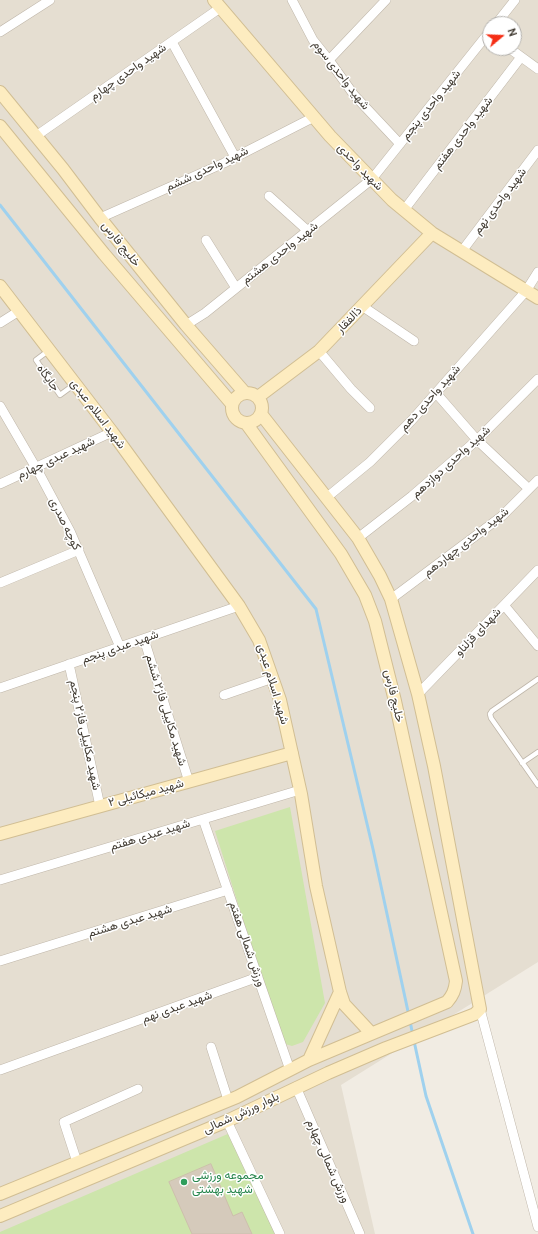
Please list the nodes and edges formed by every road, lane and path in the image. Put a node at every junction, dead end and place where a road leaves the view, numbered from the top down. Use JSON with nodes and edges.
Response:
{"nodes":[{"id":1,"x":50,"y":0,"type":"edge"},
{"id":2,"x":292,"y":0,"type":"edge"},
{"id":3,"x":386,"y":0,"type":"edge"},
{"id":4,"x":511,"y":2,"type":"edge"},
{"id":5,"x":217,"y":4,"type":"edge"},
{"id":6,"x":501,"y":16,"type":"edge"},
{"id":7,"x":0,"y":32,"type":"edge"},
{"id":8,"x":172,"y":42,"type":"junction"},
{"id":9,"x":482,"y":43,"type":"edge"},
{"id":10,"x":521,"y":57,"type":"joint"},
{"id":11,"x":329,"y":60,"type":"junction"},
{"id":12,"x":538,"y":69,"type":"edge"},
{"id":13,"x":0,"y":92,"type":"edge"},
{"id":14,"x":314,"y":117,"type":"junction"},
{"id":15,"x":0,"y":126,"type":"edge"},
{"id":16,"x":36,"y":136,"type":"junction"},
{"id":17,"x":400,"y":144,"type":"junction"},
{"id":18,"x":538,"y":150,"type":"edge"},
{"id":19,"x":235,"y":157,"type":"junction"},
{"id":20,"x":372,"y":179,"type":"junction"},
{"id":21,"x":269,"y":196,"type":"dead end"},
{"id":22,"x":404,"y":210,"type":"junction"},
{"id":23,"x":100,"y":218,"type":"junction"},
{"id":24,"x":308,"y":230,"type":"junction"},
{"id":25,"x":432,"y":233,"type":"junction"},
{"id":26,"x":206,"y":240,"type":"dead end"},
{"id":27,"x":462,"y":251,"type":"junction"},
{"id":28,"x":538,"y":272,"type":"edge"},
{"id":29,"x":0,"y":286,"type":"edge"},
{"id":30,"x":236,"y":288,"type":"junction"},
{"id":31,"x":526,"y":291,"type":"junction"},
{"id":32,"x":538,"y":298,"type":"edge"},
{"id":33,"x":362,"y":306,"type":"junction"},
{"id":34,"x":19,"y":311,"type":"junction"},
{"id":35,"x":0,"y":323,"type":"edge"},
{"id":36,"x":186,"y":325,"type":"junction"},
{"id":37,"x":414,"y":341,"type":"dead end"},
{"id":38,"x":49,"y":350,"type":"junction"},
{"id":39,"x":319,"y":351,"type":"junction"},
{"id":40,"x":538,"y":379,"type":"edge"},
{"id":41,"x":75,"y":384,"type":"junction"},
{"id":42,"x":245,"y":393,"type":"junction"},
{"id":43,"x":436,"y":393,"type":"junction"},
{"id":44,"x":258,"y":397,"type":"junction"},
{"id":45,"x":232,"y":404,"type":"junction"},
{"id":46,"x":0,"y":406,"type":"edge"},
{"id":47,"x":370,"y":408,"type":"dead end"},
{"id":48,"x":261,"y":414,"type":"junction"},
{"id":49,"x":246,"y":423,"type":"junction"},
{"id":50,"x":112,"y":432,"type":"junction"},
{"id":51,"x":477,"y":440,"type":"junction"},
{"id":52,"x":36,"y":467,"type":"junction"},
{"id":53,"x":0,"y":484,"type":"edge"},
{"id":54,"x":534,"y":488,"type":"edge"},
{"id":55,"x":326,"y":498,"type":"junction"},
{"id":56,"x":358,"y":538,"type":"junction"},
{"id":57,"x":79,"y":550,"type":"junction"},
{"id":58,"x":538,"y":570,"type":"edge"},
{"id":59,"x":0,"y":583,"type":"edge"},
{"id":60,"x":391,"y":599,"type":"junction"},
{"id":61,"x":504,"y":605,"type":"junction"},
{"id":62,"x":239,"y":606,"type":"junction"},
{"id":63,"x":144,"y":639,"type":"junction"},
{"id":64,"x":538,"y":646,"type":"edge"},
{"id":65,"x":120,"y":647,"type":"junction"},
{"id":66,"x":69,"y":664,"type":"junction"},
{"id":67,"x":273,"y":678,"type":"junction"},
{"id":68,"x":538,"y":679,"type":"edge"},
{"id":69,"x":0,"y":688,"type":"edge"},
{"id":70,"x":418,"y":694,"type":"junction"},
{"id":71,"x":224,"y":695,"type":"dead end"},
{"id":72,"x":538,"y":752,"type":"edge"},
{"id":73,"x":292,"y":753,"type":"junction"},
{"id":74,"x":522,"y":763,"type":"junction"},
{"id":75,"x":189,"y":782,"type":"junction"},
{"id":76,"x":538,"y":785,"type":"edge"},
{"id":77,"x":300,"y":790,"type":"junction"},
{"id":78,"x":100,"y":806,"type":"junction"},
{"id":79,"x":203,"y":819,"type":"junction"},
{"id":80,"x":0,"y":834,"type":"edge"},
{"id":81,"x":0,"y":880,"type":"edge"},
{"id":82,"x":228,"y":890,"type":"junction"},
{"id":83,"x":469,"y":950,"type":"junction"},
{"id":84,"x":450,"y":955,"type":"junction"},
{"id":85,"x":0,"y":962,"type":"edge"},
{"id":86,"x":258,"y":978,"type":"junction"},
{"id":87,"x":340,"y":992,"type":"junction"},
{"id":88,"x":447,"y":1002,"type":"joint"},
{"id":89,"x":480,"y":1009,"type":"junction"},
{"id":90,"x":372,"y":1033,"type":"junction"},
{"id":91,"x":211,"y":1047,"type":"dead end"},
{"id":92,"x":309,"y":1060,"type":"junction"},
{"id":93,"x":0,"y":1070,"type":"edge"},
{"id":94,"x":290,"y":1070,"type":"junction"},
{"id":95,"x":138,"y":1088,"type":"dead end"},
{"id":96,"x":296,"y":1088,"type":"junction"},
{"id":97,"x":224,"y":1102,"type":"junction"},
{"id":98,"x":227,"y":1121,"type":"junction"},
{"id":99,"x":77,"y":1162,"type":"junction"},
{"id":100,"x":0,"y":1194,"type":"edge"},
{"id":101,"x":0,"y":1216,"type":"edge"},
{"id":102,"x":538,"y":1226,"type":"edge"},
{"id":103,"x":280,"y":1234,"type":"edge"},
{"id":104,"x":360,"y":1234,"type":"edge"}],
"edges":[{"from":1,"to":7,"type":"street"},
{"from":2,"to":11,"type":"street","name":"شهید واحدی سوم"},
{"from":3,"to":11,"type":"street"},
{"from":4,"to":6,"type":"street"},
{"from":5,"to":8,"type":"street","name":"شهید واحدی چهارم"},
{"from":5,"to":14,"type":"main road","name":"شهید واحدی"},
{"from":8,"to":16,"type":"street","name":"شهید واحدی چهارم"},
{"from":8,"to":19,"type":"street"},
{"from":9,"to":17,"type":"street","name":"شهید واحدی پنجم"},
{"from":10,"to":12,"type":"street"},
{"from":10,"to":22,"type":"street","name":"شهید واحدی هفتم"},
{"from":11,"to":17,"type":"street","name":"شهید واحدی سوم"},
{"from":13,"to":16,"type":"main road","name":"خلیج فارس"},
{"from":14,"to":19,"type":"street","name":"شهید واحدی ششم"},
{"from":14,"to":20,"type":"main road","name":"شهید واحدی"},
{"from":15,"to":45,"type":"main road","name":"خلیج فارس"},
{"from":16,"to":23,"type":"main road","name":"خلیج فارس"},
{"from":17,"to":20,"type":"street","name":"شهید واحدی پنجم"},
{"from":18,"to":27,"type":"street","name":"شهید واحدی نهم"},
{"from":19,"to":23,"type":"street","name":"شهید واحدی ششم"},
{"from":20,"to":22,"type":"main road","name":"شهید واحدی"},
{"from":20,"to":24,"type":"street","name":"شهید واحدی هشتم"},
{"from":21,"to":24,"type":"street"},
{"from":22,"to":25,"type":"main road","name":"شهید واحدی"},
{"from":23,"to":36,"type":"main road","name":"خلیج فارس"},
{"from":24,"to":30,"type":"street","name":"شهید واحدی هشتم"},
{"from":25,"to":27,"type":"main road","name":"شهید واحدی"},
{"from":25,"to":33,"type":"main road","name":"ذالفقار"},
{"from":26,"to":30,"type":"street"},
{"from":27,"to":31,"type":"main road","name":"شهید واحدی"},
{"from":28,"to":31,"type":"street","name":"شهید واحدی دهم"},
{"from":29,"to":34,"type":"main road","name":"شهید اسلام عبدی"},
{"from":30,"to":36,"type":"street","name":"شهید واحدی هشتم"},
{"from":31,"to":32,"type":"main road","name":"شهید واحدی"},
{"from":31,"to":43,"type":"street","name":"شهید واحدی دهم"},
{"from":33,"to":37,"type":"street"},
{"from":33,"to":39,"type":"main road","name":"ذالفقار"},
{"from":34,"to":35,"type":"street"},
{"from":34,"to":38,"type":"main road","name":"شهید اسلام عبدی"},
{"from":36,"to":42,"type":"main road","name":"خلیج فارس"},
{"from":38,"to":41,"type":"main road","name":"شهید اسلام عبدی"},
{"from":38,"to":41,"type":"lane","name":"جایگاه"},
{"from":39,"to":44,"type":"main road","name":"ذالفقار"},
{"from":39,"to":47,"type":"street"},
{"from":40,"to":51,"type":"street","name":"شهید واحدی دوازدهم"},
{"from":41,"to":50,"type":"main road","name":"شهید اسلام عبدی"},
{"from":42,"to":44,"type":"main road"},
{"from":42,"to":45,"type":"main road"},
{"from":43,"to":51,"type":"street"},
{"from":43,"to":55,"type":"street","name":"شهید واحدی دهم"},
{"from":44,"to":48,"type":"main road"},
{"from":45,"to":49,"type":"main road"},
{"from":46,"to":52,"type":"street","name":"کوچه صدری"},
{"from":48,"to":49,"type":"main road"},
{"from":48,"to":55,"type":"main road"},
{"from":49,"to":84,"type":"main road","name":"خلیج فارس"},
{"from":50,"to":52,"type":"street","name":"شهید عبدی چهارم"},
{"from":50,"to":62,"type":"main road","name":"شهید اسلام عبدی"},
{"from":51,"to":54,"type":"street"},
{"from":51,"to":56,"type":"street","name":"شهید واحدی دوازدهم"},
{"from":52,"to":53,"type":"street","name":"شهید عبدی چهارم"},
{"from":52,"to":57,"type":"street","name":"کوچه صدری"},
{"from":54,"to":60,"type":"street","name":"شهید واحدی چهاردهم"},
{"from":55,"to":56,"type":"main road"},
{"from":56,"to":60,"type":"main road"},
{"from":57,"to":59,"type":"street"},
{"from":57,"to":65,"type":"street","name":"کوچه صدری"},
{"from":58,"to":61,"type":"street","name":"شهدای قزلناو"},
{"from":60,"to":70,"type":"main road"},
{"from":61,"to":64,"type":"street"},
{"from":61,"to":70,"type":"street","name":"شهدای قزلناو"},
{"from":62,"to":63,"type":"street","name":"شهید عبدی پنجم"},
{"from":62,"to":67,"type":"main road","name":"شهید اسلام عبدی"},
{"from":63,"to":65,"type":"street","name":"شهید عبدی پنجم"},
{"from":63,"to":75,"type":"street","name":"شهید مکاییلی فاز۲ ششم"},
{"from":65,"to":66,"type":"street","name":"شهید عبدی پنجم"},
{"from":66,"to":69,"type":"street","name":"شهید عبدی پنجم"},
{"from":66,"to":78,"type":"street","name":"شهید مکاییلی فاز۲ پنجم"},
{"from":67,"to":71,"type":"street"},
{"from":67,"to":73,"type":"main road","name":"شهید اسلام عبدی"},
{"from":68,"to":74,"type":"lane"},
{"from":70,"to":83,"type":"main road"},
{"from":72,"to":74,"type":"lane"},
{"from":73,"to":75,"type":"main road","name":"شهید میکائیلی ۲"},
{"from":73,"to":77,"type":"main road","name":"شهید اسلام عبدی"},
{"from":74,"to":76,"type":"lane"},
{"from":75,"to":78,"type":"main road","name":"شهید میکائیلی ۲"},
{"from":77,"to":79,"type":"street","name":"شهید عبدی هفتم"},
{"from":77,"to":87,"type":"main road","name":"شهید اسلام عبدی"},
{"from":78,"to":80,"type":"main road","name":"شهید میکائیلی ۲"},
{"from":79,"to":81,"type":"street","name":"شهید عبدی هفتم"},
{"from":79,"to":82,"type":"street","name":"ورزش شمالی هفتم"},
{"from":82,"to":85,"type":"street","name":"شهید عبدی هشتم"},
{"from":82,"to":86,"type":"street","name":"ورزش شمالی هفتم"},
{"from":83,"to":84,"type":"main road"},
{"from":83,"to":89,"type":"main road"},
{"from":84,"to":88,"type":"main road","name":"خلیج فارس"},
{"from":86,"to":93,"type":"street","name":"شهید عبدی نهم"},
{"from":86,"to":94,"type":"street","name":"ورزش شمالی هفتم"},
{"from":87,"to":90,"type":"main road","name":"شهید اسلام عبدی"},
{"from":87,"to":92,"type":"main road"},
{"from":88,"to":90,"type":"main road","name":"بلوار ورزش شمالی"},
{"from":89,"to":96,"type":"main road","name":"بلوار ورزش شمالی"},
{"from":89,"to":102,"type":"street"},
{"from":90,"to":92,"type":"main road","name":"بلوار ورزش شمالی"},
{"from":91,"to":97,"type":"street"},
{"from":92,"to":94,"type":"main road","name":"بلوار ورزش شمالی"},
{"from":94,"to":97,"type":"main road","name":"بلوار ورزش شمالی"},
{"from":95,"to":99,"type":"street"},
{"from":96,"to":98,"type":"main road","name":"بلوار ورزش شمالی"},
{"from":96,"to":104,"type":"street","name":"ورزش شمالی چهارم"},
{"from":97,"to":98,"type":"main road"},
{"from":97,"to":99,"type":"main road","name":"بلوار ورزش شمالی"},
{"from":98,"to":101,"type":"main road","name":"بلوار ورزش شمالی"},
{"from":98,"to":103,"type":"street"},
{"from":99,"to":100,"type":"main road","name":"بلوار ورزش شمالی"}]}
